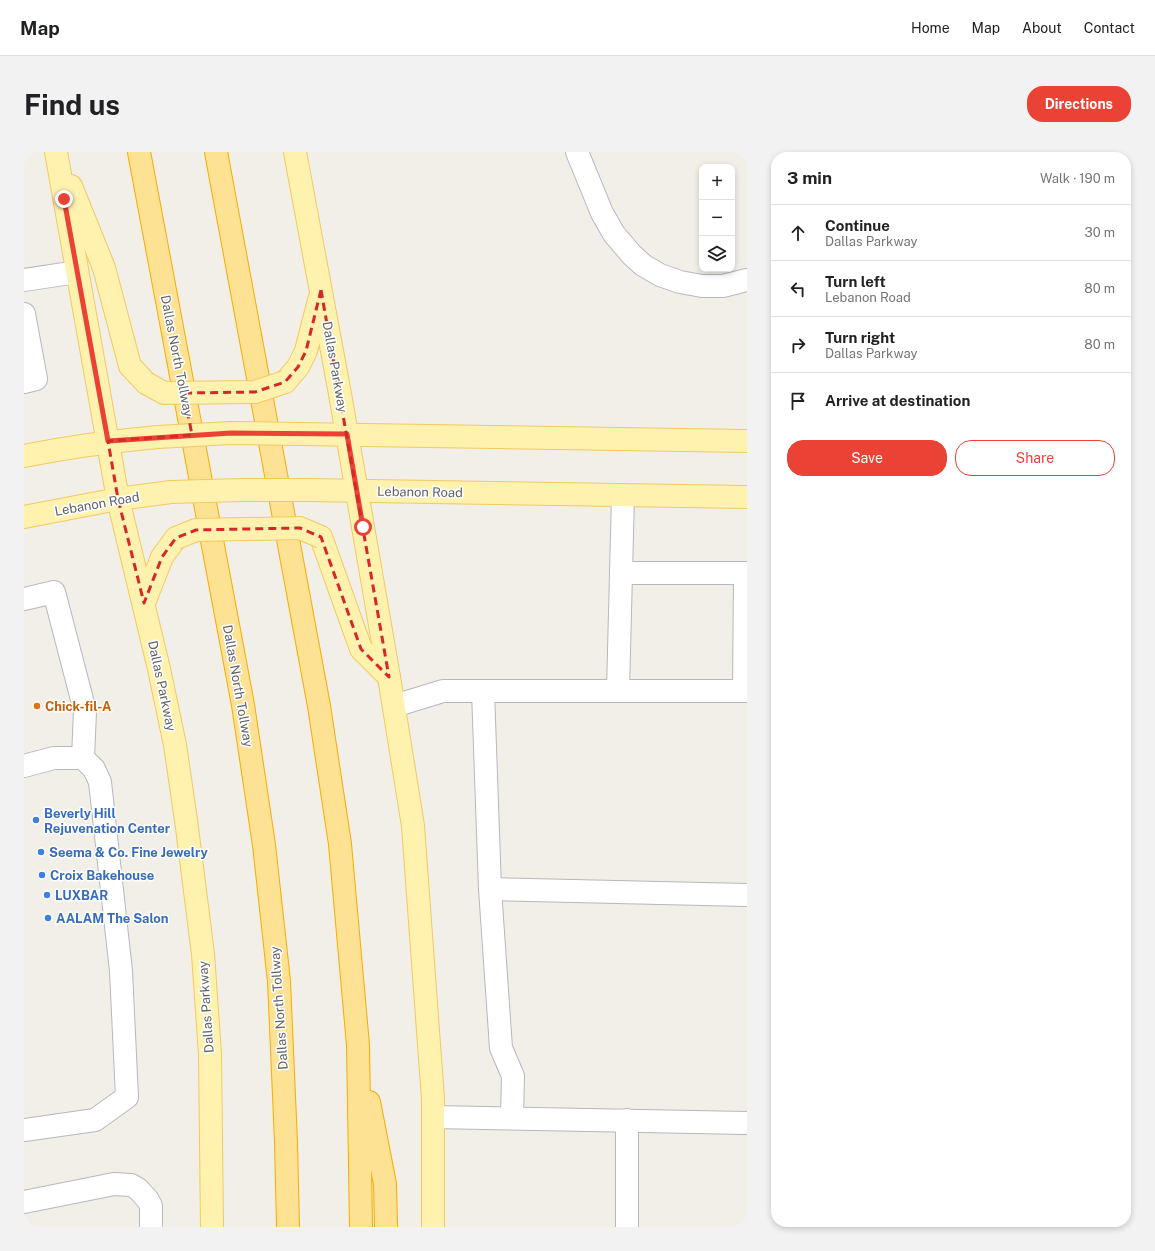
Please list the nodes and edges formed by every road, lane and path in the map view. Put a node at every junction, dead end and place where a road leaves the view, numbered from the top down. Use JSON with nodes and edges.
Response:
{"nodes":[{"id":1,"x":56,"y":152,"type":"edge"},
{"id":2,"x":139,"y":152,"type":"edge"},
{"id":3,"x":216,"y":152,"type":"edge"},
{"id":4,"x":295,"y":152,"type":"edge"},
{"id":5,"x":577,"y":152,"type":"edge"},
{"id":6,"x":77,"y":272,"type":"junction"},
{"id":7,"x":24,"y":280,"type":"edge"},
{"id":8,"x":747,"y":280,"type":"edge"},
{"id":9,"x":321,"y":290,"type":"junction"},
{"id":10,"x":24,"y":314,"type":"edge"},
{"id":11,"x":24,"y":382,"type":"edge"},
{"id":12,"x":347,"y":434,"type":"junction"},
{"id":13,"x":108,"y":441,"type":"junction"},
{"id":14,"x":747,"y":441,"type":"edge"},
{"id":15,"x":24,"y":456,"type":"edge"},
{"id":16,"x":357,"y":491,"type":"junction"},
{"id":17,"x":623,"y":495,"type":"junction"},
{"id":18,"x":747,"y":497,"type":"edge"},
{"id":19,"x":118,"y":499,"type":"junction"},
{"id":20,"x":24,"y":517,"type":"edge"},
{"id":21,"x":621,"y":573,"type":"junction"},
{"id":22,"x":746,"y":573,"type":"edge"},
{"id":23,"x":24,"y":599,"type":"edge"},
{"id":24,"x":144,"y":603,"type":"junction"},
{"id":25,"x":389,"y":677,"type":"junction"},
{"id":26,"x":483,"y":691,"type":"junction"},
{"id":27,"x":618,"y":691,"type":"junction"},
{"id":28,"x":746,"y":691,"type":"edge"},
{"id":29,"x":394,"y":706,"type":"junction"},
{"id":30,"x":83,"y":758,"type":"junction"},
{"id":31,"x":24,"y":766,"type":"edge"},
{"id":32,"x":490,"y":889,"type":"junction"},
{"id":33,"x":747,"y":895,"type":"edge"},
{"id":34,"x":358,"y":1046,"type":"junction"},
{"id":35,"x":433,"y":1117,"type":"junction"},
{"id":36,"x":512,"y":1118,"type":"junction"},
{"id":37,"x":628,"y":1120,"type":"junction"},
{"id":38,"x":747,"y":1123,"type":"edge"},
{"id":39,"x":24,"y":1130,"type":"edge"},
{"id":40,"x":24,"y":1202,"type":"edge"},
{"id":41,"x":151,"y":1227,"type":"edge"},
{"id":42,"x":212,"y":1227,"type":"edge"},
{"id":43,"x":288,"y":1227,"type":"edge"},
{"id":44,"x":361,"y":1227,"type":"edge"},
{"id":45,"x":386,"y":1227,"type":"edge"},
{"id":46,"x":433,"y":1227,"type":"edge"},
{"id":47,"x":627,"y":1227,"type":"edge"}],
"edges":[{"from":1,"to":6,"type":"main road","name":"Dallas Parkway"},
{"from":1,"to":9,"type":"main road","bridge":true},
{"from":2,"to":43,"type":"highway","name":"Dallas North Tollway"},
{"from":3,"to":34,"type":"highway"},
{"from":4,"to":9,"type":"main road","name":"Dallas Parkway"},
{"from":5,"to":8,"type":"lane"},
{"from":6,"to":7,"type":"lane"},
{"from":6,"to":13,"type":"main road","name":"Dallas Parkway"},
{"from":9,"to":12,"type":"main road","name":"Dallas Parkway"},
{"from":10,"to":11,"type":"lane"},
{"from":12,"to":13,"type":"main road","bridge":true},
{"from":12,"to":14,"type":"main road"},
{"from":12,"to":16,"type":"main road","name":"Dallas Parkway"},
{"from":13,"to":15,"type":"main road"},
{"from":13,"to":19,"type":"main road","name":"Dallas Parkway"},
{"from":16,"to":17,"type":"main road","name":"Lebanon Road"},
{"from":16,"to":19,"type":"main road","name":"Lebanon Road","bridge":true},
{"from":16,"to":25,"type":"main road","name":"Dallas Parkway"},
{"from":17,"to":18,"type":"main road","name":"Lebanon Road"},
{"from":17,"to":21,"type":"lane"},
{"from":19,"to":20,"type":"main road","name":"Lebanon Road"},
{"from":19,"to":24,"type":"main road","name":"Dallas Parkway"},
{"from":21,"to":22,"type":"lane"},
{"from":21,"to":27,"type":"lane"},
{"from":22,"to":28,"type":"lane"},
{"from":23,"to":30,"type":"lane"},
{"from":24,"to":25,"type":"main road","bridge":true},
{"from":24,"to":42,"type":"main road","name":"Dallas Parkway"},
{"from":25,"to":29,"type":"main road","name":"Dallas Parkway"},
{"from":26,"to":27,"type":"lane"},
{"from":26,"to":29,"type":"lane"},
{"from":26,"to":32,"type":"lane"},
{"from":27,"to":28,"type":"lane"},
{"from":29,"to":35,"type":"main road","name":"Dallas Parkway"},
{"from":30,"to":31,"type":"lane"},
{"from":30,"to":39,"type":"lane"},
{"from":32,"to":33,"type":"lane"},
{"from":32,"to":36,"type":"lane"},
{"from":34,"to":44,"type":"highway"},
{"from":34,"to":45,"type":"highway"},
{"from":35,"to":36,"type":"lane"},
{"from":35,"to":46,"type":"main road","name":"Dallas Parkway"},
{"from":36,"to":37,"type":"lane"},
{"from":37,"to":38,"type":"lane"},
{"from":37,"to":47,"type":"lane"},
{"from":40,"to":41,"type":"lane"}]}
